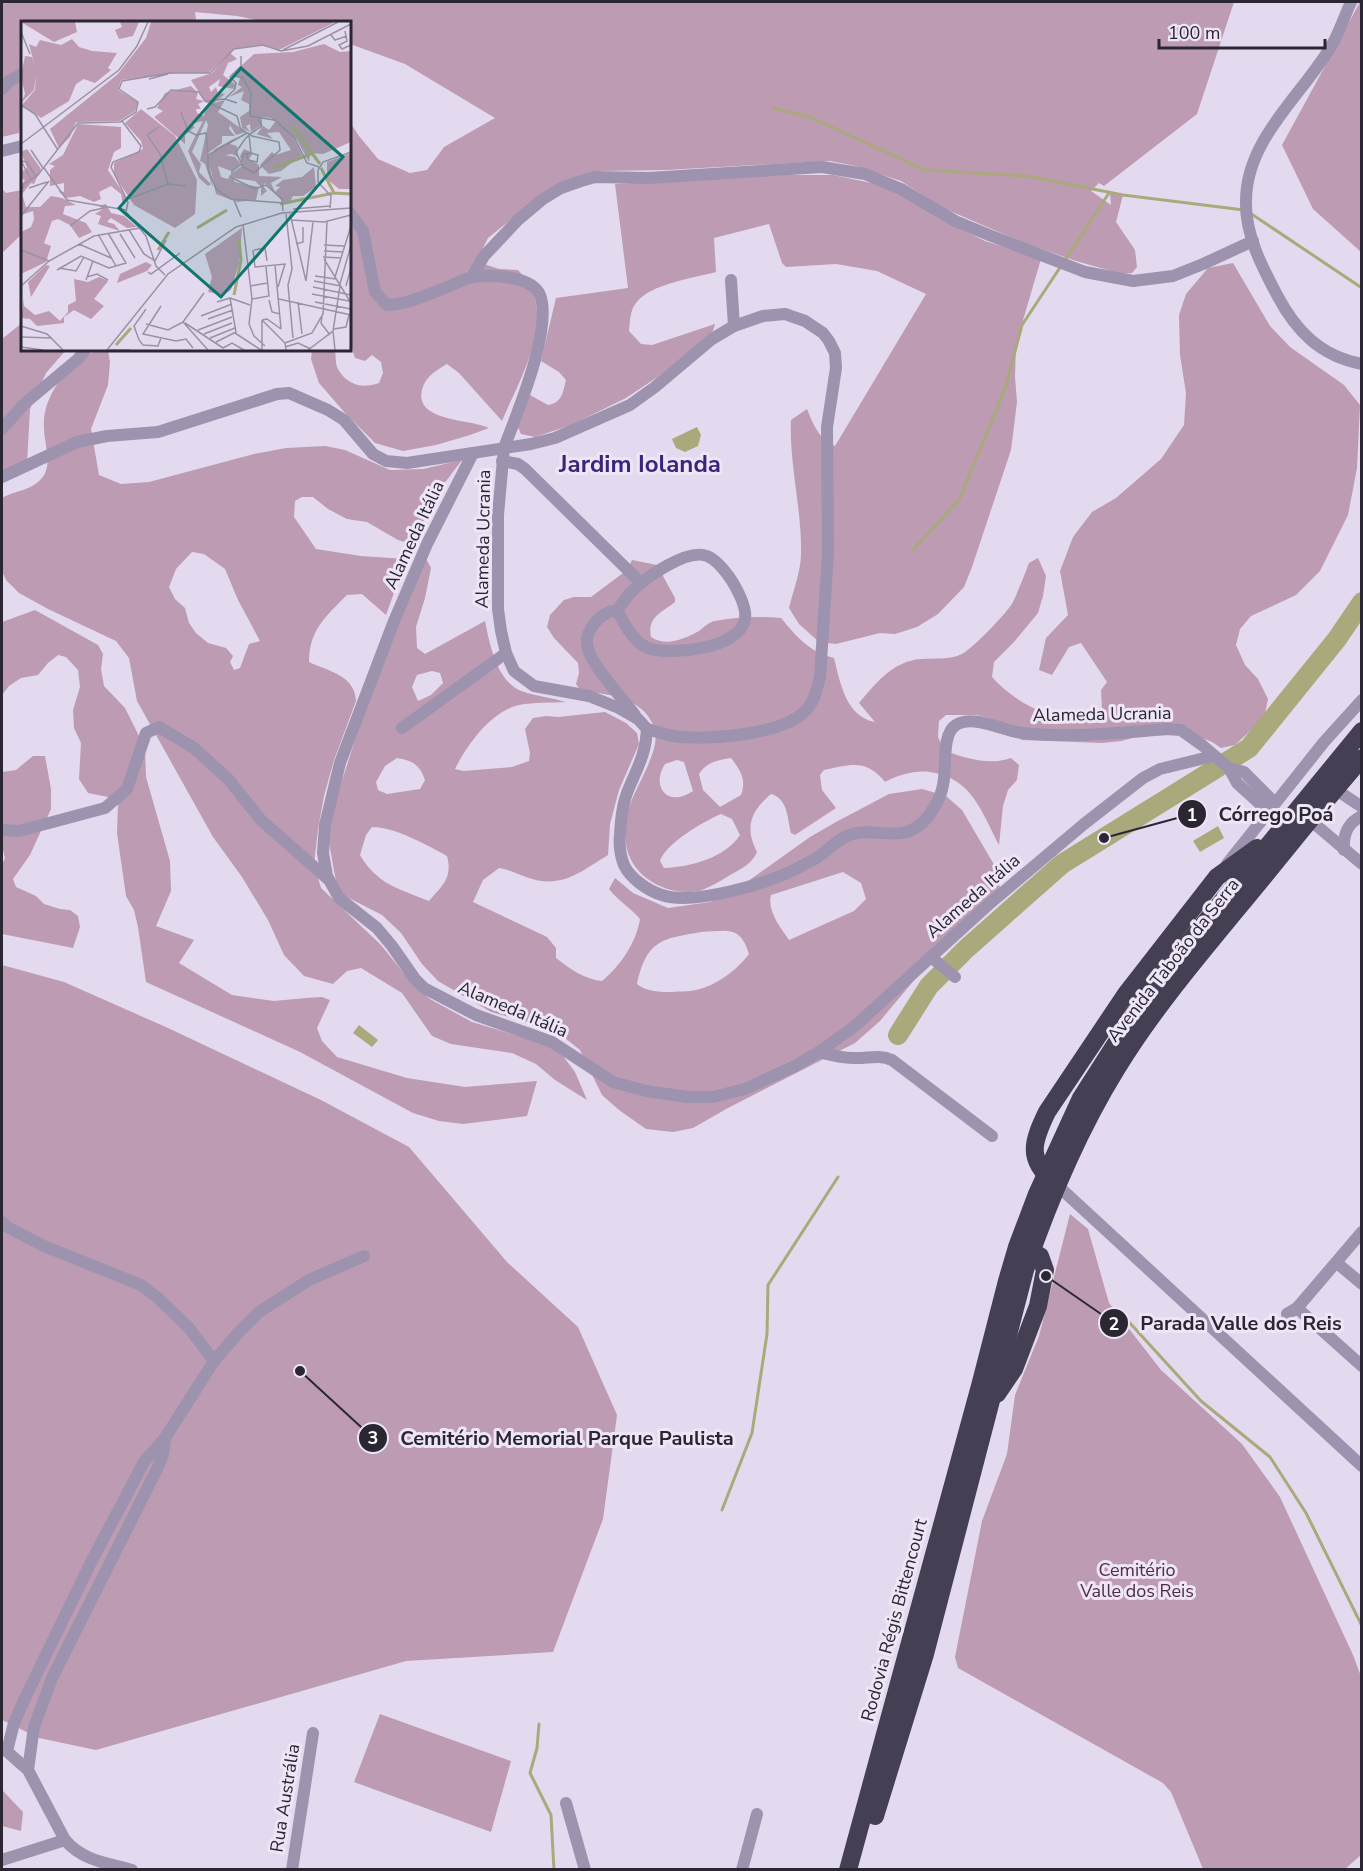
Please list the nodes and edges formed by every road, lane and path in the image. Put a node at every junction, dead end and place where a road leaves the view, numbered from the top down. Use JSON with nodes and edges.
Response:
{"nodes":[{"id":1,"x":1351,"y":2,"type":"edge"},
{"id":2,"x":21,"y":75,"type":"edge"},
{"id":3,"x":2,"y":89,"type":"edge"},
{"id":4,"x":21,"y":146,"type":"edge"},
{"id":5,"x":2,"y":151,"type":"edge"},
{"id":6,"x":351,"y":214,"type":"edge"},
{"id":7,"x":1253,"y":241,"type":"junction"},
{"id":8,"x":472,"y":277,"type":"junction"},
{"id":9,"x":731,"y":280,"type":"dead end"},
{"id":10,"x":734,"y":326,"type":"junction"},
{"id":11,"x":84,"y":351,"type":"edge"},
{"id":12,"x":1362,"y":364,"type":"edge"},
{"id":13,"x":2,"y":429,"type":"edge"},
{"id":14,"x":473,"y":453,"type":"junction"},
{"id":15,"x":503,"y":455,"type":"junction"},
{"id":16,"x":2,"y":477,"type":"edge"},
{"id":17,"x":641,"y":583,"type":"junction"},
{"id":18,"x":617,"y":610,"type":"junction"},
{"id":19,"x":506,"y":653,"type":"junction"},
{"id":20,"x":1362,"y":700,"type":"edge"},
{"id":21,"x":642,"y":724,"type":"junction"},
{"id":22,"x":402,"y":728,"type":"dead end"},
{"id":23,"x":1361,"y":732,"type":"edge"},
{"id":24,"x":1362,"y":758,"type":"edge"},
{"id":25,"x":1221,"y":761,"type":"junction"},
{"id":26,"x":1335,"y":789,"type":"junction"},
{"id":27,"x":1272,"y":807,"type":"junction"},
{"id":28,"x":1362,"y":807,"type":"edge"},
{"id":29,"x":1362,"y":816,"type":"edge"},
{"id":30,"x":1310,"y":820,"type":"junction"},
{"id":31,"x":2,"y":830,"type":"edge"},
{"id":32,"x":1275,"y":835,"type":"junction"},
{"id":33,"x":1344,"y":850,"type":"junction"},
{"id":34,"x":1362,"y":864,"type":"edge"},
{"id":35,"x":1217,"y":877,"type":"junction"},
{"id":36,"x":329,"y":880,"type":"junction"},
{"id":37,"x":935,"y":961,"type":"junction"},
{"id":38,"x":955,"y":977,"type":"dead end"},
{"id":39,"x":819,"y":1052,"type":"junction"},
{"id":40,"x":992,"y":1136,"type":"dead end"},
{"id":41,"x":1052,"y":1180,"type":"junction"},
{"id":42,"x":2,"y":1222,"type":"edge"},
{"id":43,"x":1362,"y":1232,"type":"edge"},
{"id":44,"x":1024,"y":1249,"type":"junction"},
{"id":45,"x":364,"y":1256,"type":"dead end"},
{"id":46,"x":1337,"y":1263,"type":"junction"},
{"id":47,"x":1362,"y":1284,"type":"edge"},
{"id":48,"x":214,"y":1361,"type":"junction"},
{"id":49,"x":1362,"y":1366,"type":"edge"},
{"id":50,"x":981,"y":1382,"type":"joint"},
{"id":51,"x":989,"y":1410,"type":"joint"},
{"id":52,"x":165,"y":1438,"type":"junction"},
{"id":53,"x":1362,"y":1466,"type":"edge"},
{"id":54,"x":313,"y":1733,"type":"dead end"},
{"id":55,"x":4,"y":1749,"type":"edge"},
{"id":56,"x":28,"y":1770,"type":"junction"},
{"id":57,"x":566,"y":1803,"type":"dead end"},
{"id":58,"x":757,"y":1814,"type":"dead end"},
{"id":59,"x":65,"y":1840,"type":"junction"},
{"id":60,"x":2,"y":1860,"type":"edge"},
{"id":61,"x":132,"y":1869,"type":"edge"},
{"id":62,"x":292,"y":1869,"type":"edge"},
{"id":63,"x":585,"y":1869,"type":"edge"},
{"id":64,"x":742,"y":1869,"type":"edge"},
{"id":65,"x":848,"y":1869,"type":"edge"},
{"id":66,"x":861,"y":1869,"type":"edge"}],
"edges":[{"from":1,"to":7,"type":"street"},
{"from":2,"to":3,"type":"street"},
{"from":4,"to":5,"type":"street"},
{"from":6,"to":8,"type":"street"},
{"from":7,"to":8,"type":"street"},
{"from":7,"to":12,"type":"street"},
{"from":8,"to":15,"type":"street","name":"Alameda Ucrania"},
{"from":9,"to":10,"type":"street"},
{"from":10,"to":15,"type":"street"},
{"from":10,"to":21,"type":"street"},
{"from":11,"to":13,"type":"street"},
{"from":14,"to":15,"type":"street"},
{"from":14,"to":16,"type":"street"},
{"from":14,"to":36,"type":"street","name":"Alameda Itália"},
{"from":15,"to":17,"type":"street"},
{"from":15,"to":19,"type":"street","name":"Alameda Ucrania"},
{"from":17,"to":18,"type":"street"},
{"from":17,"to":18,"type":"street"},
{"from":18,"to":21,"type":"street"},
{"from":19,"to":21,"type":"street","name":"Alameda Ucrania"},
{"from":19,"to":22,"type":"street"},
{"from":20,"to":27,"type":"street"},
{"from":21,"to":25,"type":"street","name":"Alameda Ucrania"},
{"from":23,"to":32,"type":"highway","name":"Avenida Taboão da Serra"},
{"from":24,"to":26,"type":"highway","name":"Avenida Taboão da Serra"},
{"from":25,"to":27,"type":"street","name":"Alameda Ucrania"},
{"from":25,"to":37,"type":"street","name":"Alameda Itália"},
{"from":26,"to":28,"type":"street"},
{"from":26,"to":30,"type":"highway","name":"Avenida Taboão da Serra"},
{"from":27,"to":35,"type":"street"},
{"from":29,"to":33,"type":"street"},
{"from":30,"to":33,"type":"street"},
{"from":30,"to":41,"type":"highway","name":"Avenida Taboão da Serra"},
{"from":31,"to":36,"type":"street"},
{"from":32,"to":35,"type":"highway"},
{"from":32,"to":41,"type":"highway","name":"Avenida Taboão da Serra"},
{"from":33,"to":34,"type":"street"},
{"from":35,"to":41,"type":"highway"},
{"from":36,"to":39,"type":"street","name":"Alameda Itália"},
{"from":37,"to":38,"type":"street"},
{"from":37,"to":39,"type":"street","name":"Alameda Itália"},
{"from":39,"to":40,"type":"street"},
{"from":41,"to":44,"type":"highway","name":"Avenida Taboão da Serra"},
{"from":41,"to":44,"type":"highway","name":"Avenida Taboão da Serra"},
{"from":41,"to":53,"type":"street"},
{"from":42,"to":48,"type":"street"},
{"from":43,"to":46,"type":"street"},
{"from":44,"to":50,"type":"highway","name":"Avenida Taboão da Serra"},
{"from":44,"to":51,"type":"highway","name":"Avenida Taboão da Serra"},
{"from":45,"to":48,"type":"street"},
{"from":46,"to":47,"type":"street"},
{"from":46,"to":49,"type":"street"},
{"from":48,"to":52,"type":"street"},
{"from":50,"to":65,"type":"highway","name":"Rodovia Régis Bittencourt"},
{"from":51,"to":66,"type":"highway","name":"Rodovia Régis Bittencourt"},
{"from":52,"to":55,"type":"street"},
{"from":52,"to":56,"type":"street"},
{"from":54,"to":62,"type":"street","name":"Rua Austrália"},
{"from":55,"to":56,"type":"street"},
{"from":56,"to":59,"type":"street"},
{"from":57,"to":63,"type":"street"},
{"from":58,"to":64,"type":"street"},
{"from":59,"to":60,"type":"street"},
{"from":59,"to":61,"type":"street"}]}
